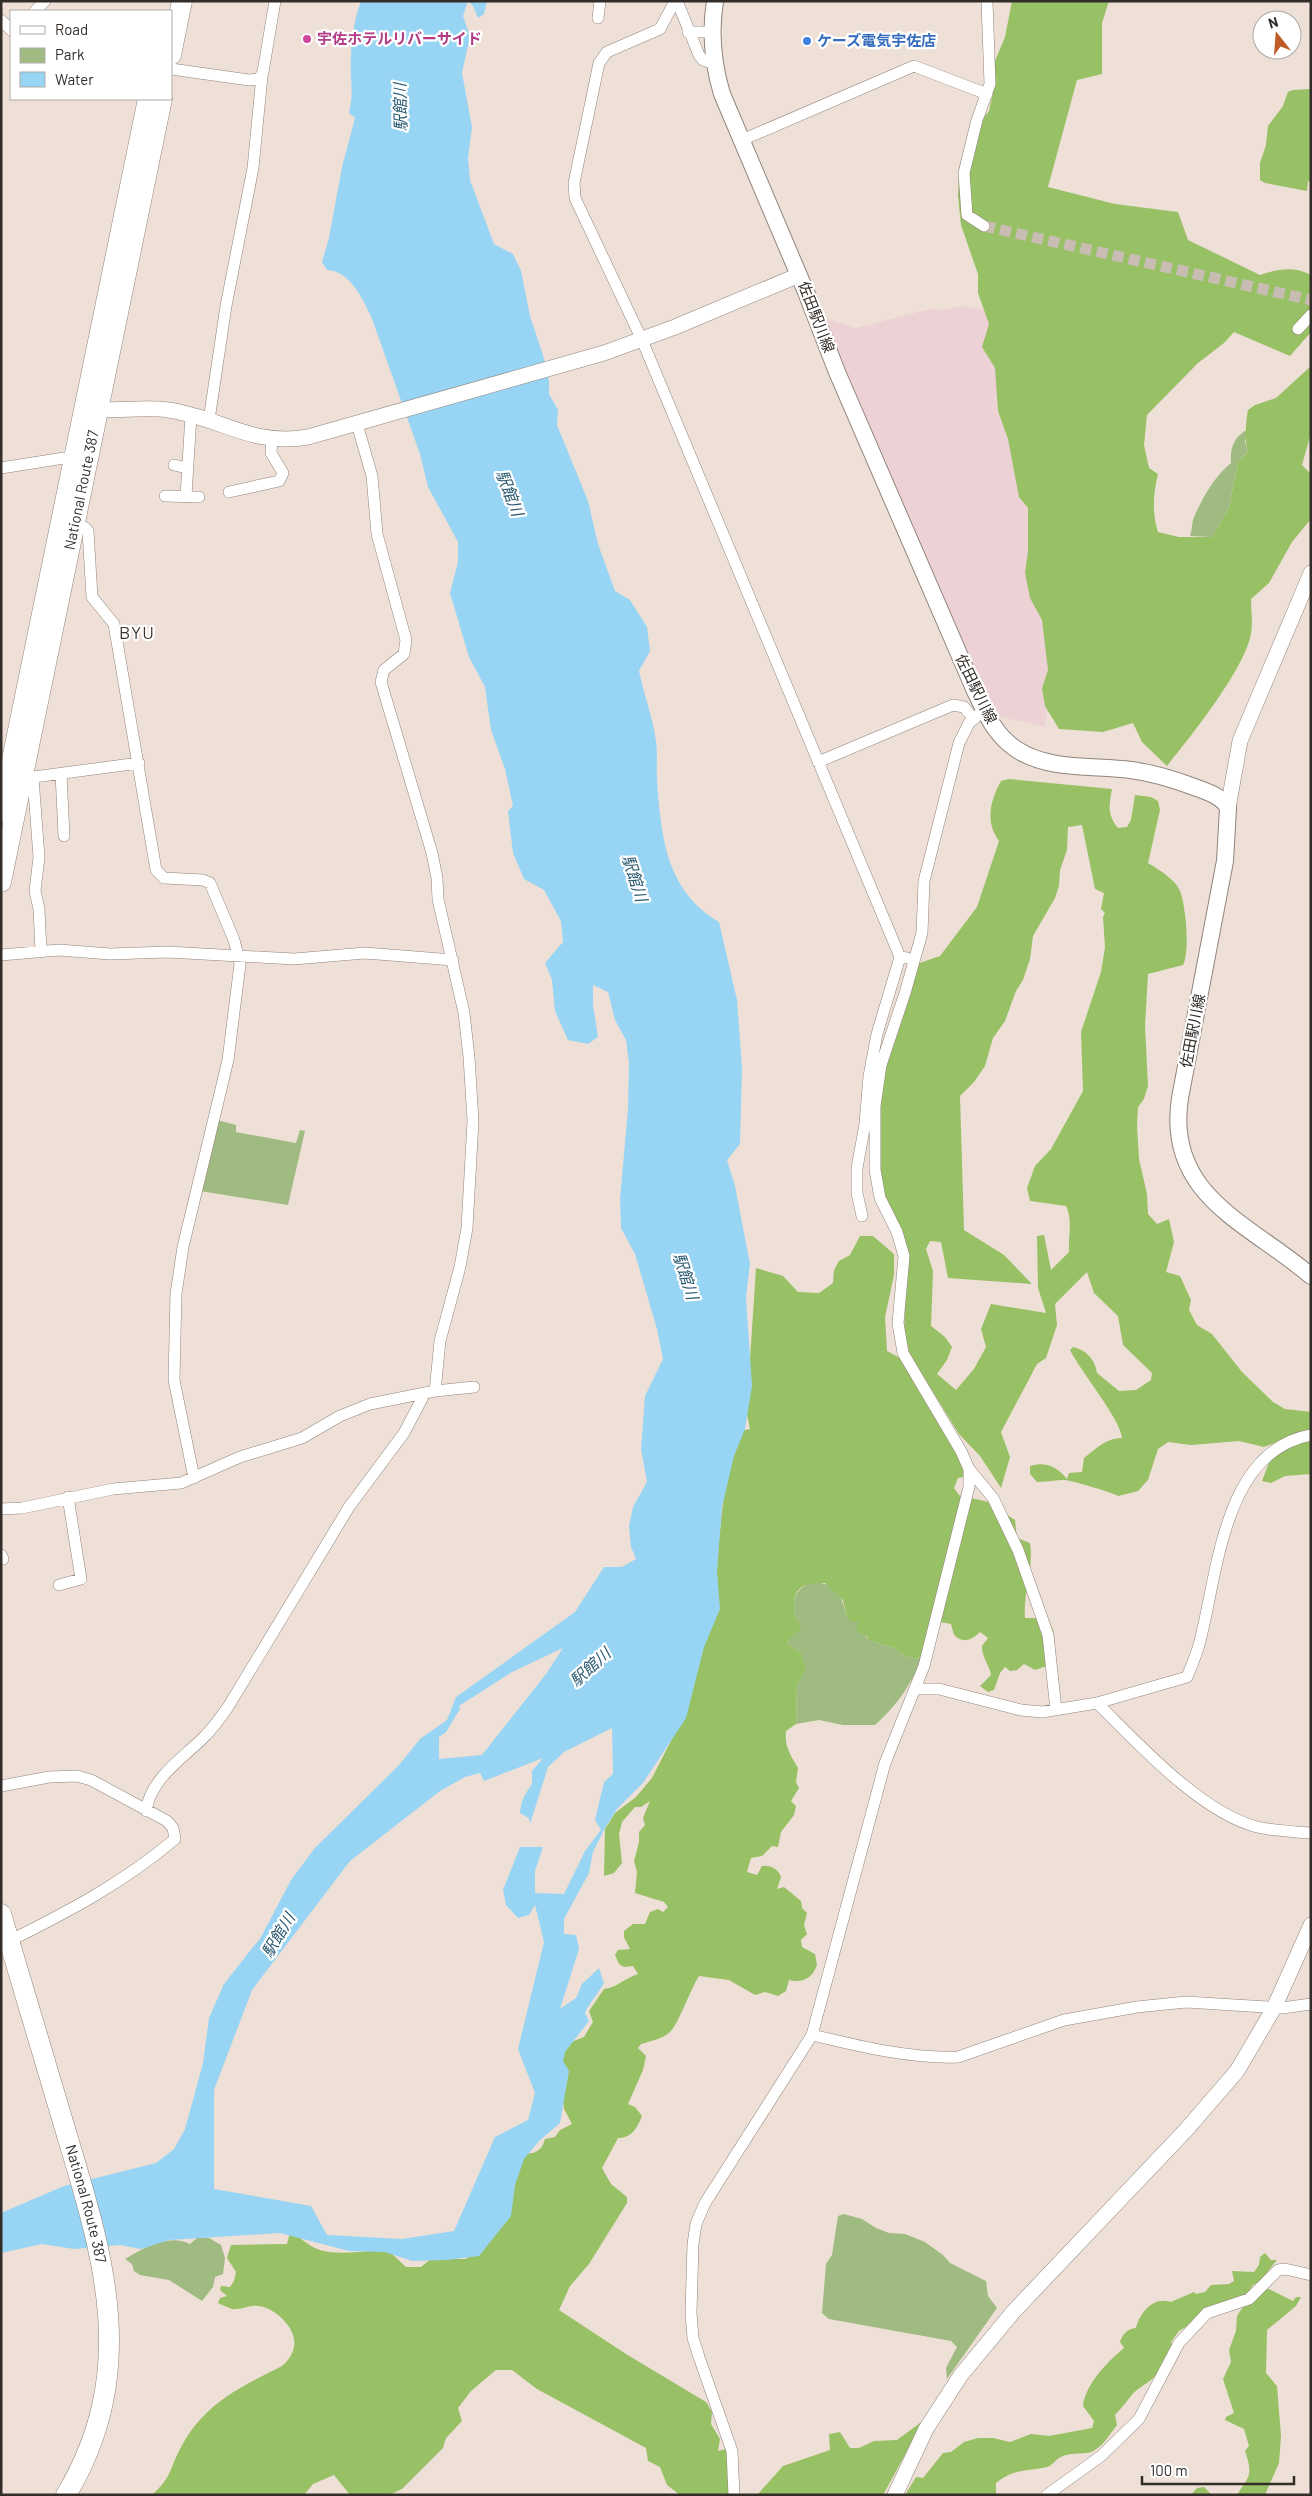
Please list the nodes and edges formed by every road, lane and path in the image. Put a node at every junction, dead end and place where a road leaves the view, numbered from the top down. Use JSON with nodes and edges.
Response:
{"nodes":[{"id":1,"x":45,"y":1,"type":"edge"},
{"id":2,"x":182,"y":1,"type":"edge"},
{"id":3,"x":275,"y":1,"type":"edge"},
{"id":4,"x":600,"y":1,"type":"edge"},
{"id":5,"x":676,"y":1,"type":"edge"},
{"id":6,"x":715,"y":1,"type":"edge"},
{"id":7,"x":987,"y":1,"type":"edge"},
{"id":8,"x":36,"y":10,"type":"edge"},
{"id":9,"x":598,"y":18,"type":"dead end"},
{"id":10,"x":688,"y":32,"type":"junction"},
{"id":11,"x":713,"y":32,"type":"junction"},
{"id":12,"x":172,"y":50,"type":"edge"},
{"id":13,"x":715,"y":64,"type":"junction"},
{"id":14,"x":172,"y":69,"type":"edge"},
{"id":15,"x":262,"y":76,"type":"junction"},
{"id":16,"x":987,"y":94,"type":"junction"},
{"id":17,"x":148,"y":100,"type":"edge"},
{"id":18,"x":162,"y":100,"type":"edge"},
{"id":19,"x":742,"y":140,"type":"junction"},
{"id":20,"x":984,"y":226,"type":"tunnel mouth"},
{"id":21,"x":799,"y":275,"type":"junction"},
{"id":22,"x":1311,"y":314,"type":"edge"},
{"id":23,"x":1298,"y":329,"type":"dead end"},
{"id":24,"x":642,"y":340,"type":"junction"},
{"id":25,"x":91,"y":408,"type":"junction"},
{"id":26,"x":191,"y":415,"type":"junction"},
{"id":27,"x":209,"y":420,"type":"junction"},
{"id":28,"x":359,"y":423,"type":"junction"},
{"id":29,"x":272,"y":440,"type":"junction"},
{"id":30,"x":73,"y":458,"type":"junction"},
{"id":31,"x":174,"y":465,"type":"dead end"},
{"id":32,"x":1,"y":468,"type":"edge"},
{"id":33,"x":187,"y":468,"type":"junction"},
{"id":34,"x":229,"y":492,"type":"dead end"},
{"id":35,"x":165,"y":496,"type":"dead end"},
{"id":36,"x":186,"y":496,"type":"junction"},
{"id":37,"x":199,"y":497,"type":"dead end"},
{"id":38,"x":74,"y":525,"type":"junction"},
{"id":39,"x":1311,"y":573,"type":"edge"},
{"id":40,"x":978,"y":714,"type":"junction"},
{"id":41,"x":818,"y":762,"type":"junction"},
{"id":42,"x":138,"y":763,"type":"junction"},
{"id":43,"x":61,"y":774,"type":"junction"},
{"id":44,"x":16,"y":775,"type":"edge"},
{"id":45,"x":1228,"y":808,"type":"junction"},
{"id":46,"x":1,"y":813,"type":"edge"},
{"id":47,"x":64,"y":836,"type":"dead end"},
{"id":48,"x":1,"y":882,"type":"edge"},
{"id":49,"x":41,"y":951,"type":"junction"},
{"id":50,"x":1,"y":955,"type":"edge"},
{"id":51,"x":239,"y":956,"type":"junction"},
{"id":52,"x":900,"y":958,"type":"junction"},
{"id":53,"x":453,"y":960,"type":"junction"},
{"id":54,"x":915,"y":960,"type":"junction"},
{"id":55,"x":862,"y":1216,"type":"dead end"},
{"id":56,"x":1311,"y":1276,"type":"edge"},
{"id":57,"x":474,"y":1387,"type":"dead end"},
{"id":58,"x":430,"y":1392,"type":"junction"},
{"id":59,"x":1311,"y":1435,"type":"edge"},
{"id":60,"x":969,"y":1469,"type":"junction"},
{"id":61,"x":194,"y":1478,"type":"junction"},
{"id":62,"x":68,"y":1497,"type":"junction"},
{"id":63,"x":1,"y":1509,"type":"edge"},
{"id":64,"x":59,"y":1585,"type":"dead end"},
{"id":65,"x":915,"y":1689,"type":"junction"},
{"id":66,"x":1097,"y":1703,"type":"junction"},
{"id":67,"x":1056,"y":1710,"type":"junction"},
{"id":68,"x":1,"y":1786,"type":"edge"},
{"id":69,"x":146,"y":1811,"type":"junction"},
{"id":70,"x":1311,"y":1833,"type":"edge"},
{"id":71,"x":1,"y":1914,"type":"edge"},
{"id":72,"x":1311,"y":1925,"type":"edge"},
{"id":73,"x":7,"y":1944,"type":"edge"},
{"id":74,"x":1311,"y":2004,"type":"edge"},
{"id":75,"x":1274,"y":2008,"type":"junction"},
{"id":76,"x":812,"y":2035,"type":"junction"},
{"id":77,"x":1311,"y":2275,"type":"edge"},
{"id":78,"x":66,"y":2495,"type":"edge"},
{"id":79,"x":734,"y":2495,"type":"edge"},
{"id":80,"x":896,"y":2495,"type":"edge"},
{"id":81,"x":1048,"y":2495,"type":"edge"}],
"edges":[{"from":1,"to":8,"type":"street"},
{"from":2,"to":12,"type":"highway"},
{"from":3,"to":15,"type":"street"},
{"from":4,"to":9,"type":"street"},
{"from":5,"to":10,"type":"street"},
{"from":5,"to":24,"type":"street"},
{"from":6,"to":11,"type":"main road","name":"佐田駅川線"},
{"from":7,"to":16,"type":"street"},
{"from":10,"to":11,"type":"street"},
{"from":10,"to":13,"type":"street"},
{"from":11,"to":13,"type":"main road","name":"佐田駅川線"},
{"from":13,"to":19,"type":"main road","name":"佐田駅川線"},
{"from":14,"to":15,"type":"street"},
{"from":15,"to":27,"type":"street"},
{"from":16,"to":19,"type":"street"},
{"from":16,"to":20,"type":"street"},
{"from":17,"to":25,"type":"highway","name":"National Route 387"},
{"from":18,"to":25,"type":"highway","name":"National Route 387"},
{"from":19,"to":21,"type":"main road","name":"佐田駅川線"},
{"from":21,"to":24,"type":"street"},
{"from":21,"to":40,"type":"main road","name":"佐田駅川線"},
{"from":22,"to":23,"type":"street"},
{"from":24,"to":28,"type":"street"},
{"from":24,"to":41,"type":"street"},
{"from":25,"to":26,"type":"street"},
{"from":25,"to":30,"type":"highway","name":"National Route 387"},
{"from":25,"to":38,"type":"highway","name":"National Route 387"},
{"from":26,"to":27,"type":"street"},
{"from":26,"to":33,"type":"street"},
{"from":27,"to":29,"type":"street"},
{"from":28,"to":29,"type":"street"},
{"from":28,"to":53,"type":"street"},
{"from":29,"to":34,"type":"street"},
{"from":30,"to":32,"type":"street"},
{"from":30,"to":44,"type":"highway","name":"National Route 387"},
{"from":31,"to":33,"type":"street"},
{"from":33,"to":36,"type":"street"},
{"from":35,"to":36,"type":"street"},
{"from":36,"to":37,"type":"street"},
{"from":38,"to":42,"type":"street"},
{"from":38,"to":44,"type":"highway","name":"National Route 387"},
{"from":39,"to":45,"type":"street"},
{"from":40,"to":41,"type":"street"},
{"from":40,"to":45,"type":"main road","name":"佐田駅川線"},
{"from":40,"to":54,"type":"street"},
{"from":41,"to":52,"type":"street"},
{"from":42,"to":43,"type":"street"},
{"from":42,"to":51,"type":"street"},
{"from":43,"to":44,"type":"street"},
{"from":43,"to":47,"type":"street"},
{"from":44,"to":46,"type":"highway","name":"National Route 387"},
{"from":44,"to":48,"type":"highway","name":"National Route 387"},
{"from":44,"to":49,"type":"street"},
{"from":45,"to":56,"type":"main road","name":"佐田駅川線"},
{"from":49,"to":50,"type":"street"},
{"from":49,"to":51,"type":"street"},
{"from":51,"to":53,"type":"street"},
{"from":51,"to":61,"type":"street"},
{"from":52,"to":54,"type":"street"},
{"from":52,"to":55,"type":"street"},
{"from":53,"to":58,"type":"street"},
{"from":54,"to":60,"type":"street"},
{"from":57,"to":58,"type":"street"},
{"from":58,"to":61,"type":"street"},
{"from":58,"to":69,"type":"street"},
{"from":59,"to":66,"type":"street"},
{"from":60,"to":65,"type":"street"},
{"from":60,"to":67,"type":"street"},
{"from":61,"to":62,"type":"street"},
{"from":62,"to":63,"type":"street"},
{"from":62,"to":64,"type":"street"},
{"from":65,"to":67,"type":"street"},
{"from":65,"to":76,"type":"street"},
{"from":66,"to":67,"type":"street"},
{"from":66,"to":70,"type":"street"},
{"from":68,"to":69,"type":"street"},
{"from":69,"to":73,"type":"street"},
{"from":71,"to":73,"type":"highway","name":"National Route 387"},
{"from":72,"to":75,"type":"street"},
{"from":73,"to":78,"type":"highway","name":"National Route 387"},
{"from":74,"to":75,"type":"street"},
{"from":75,"to":76,"type":"street"},
{"from":75,"to":80,"type":"street"},
{"from":76,"to":79,"type":"street"},
{"from":77,"to":81,"type":"street"}]}
